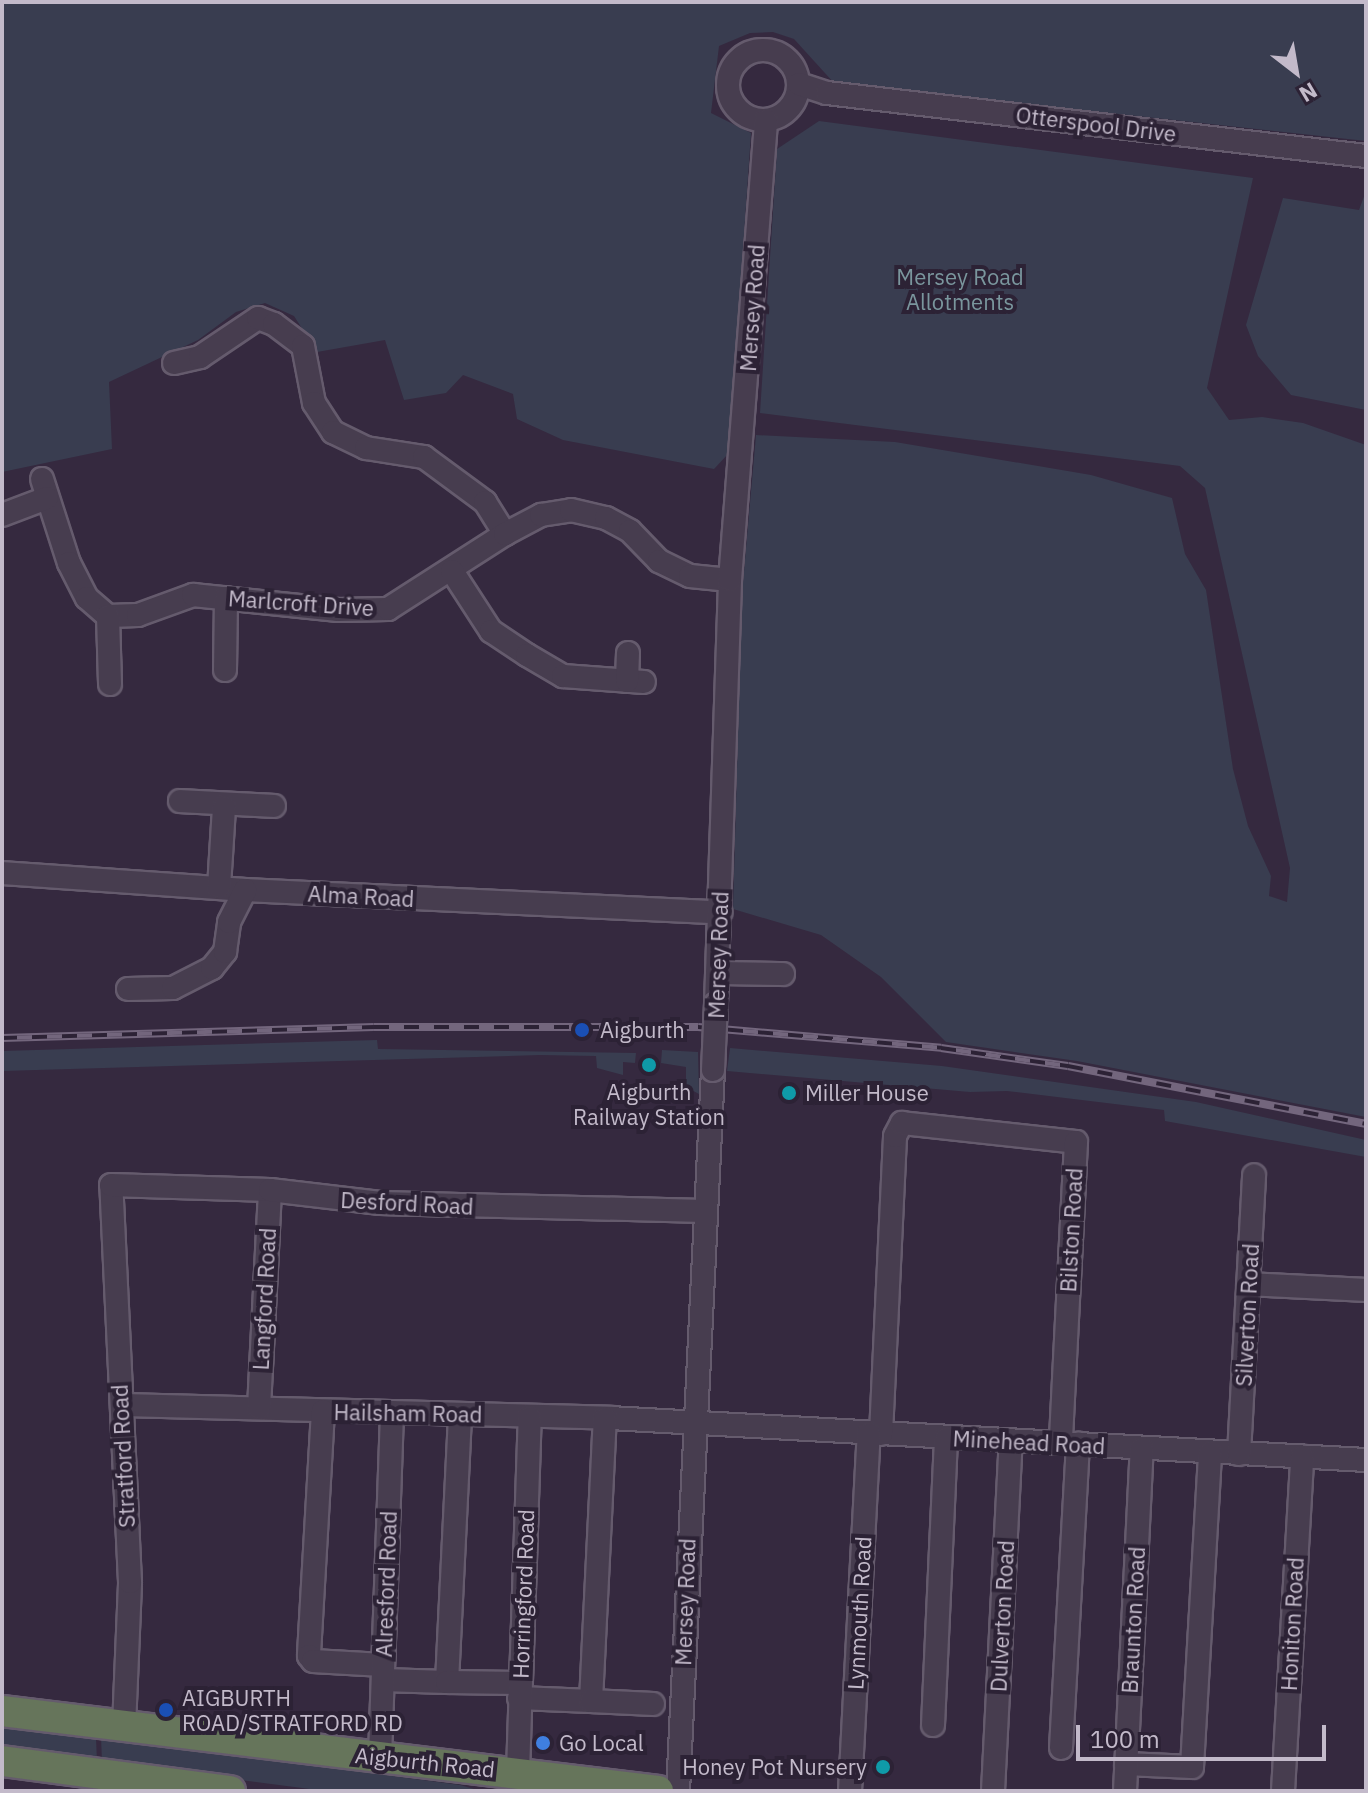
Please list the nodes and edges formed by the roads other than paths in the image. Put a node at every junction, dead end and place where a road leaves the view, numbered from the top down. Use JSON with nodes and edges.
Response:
{"nodes":[{"id":1,"x":799,"y":84,"type":"junction"},
{"id":2,"x":766,"y":120,"type":"junction"},
{"id":3,"x":1366,"y":156,"type":"edge"},
{"id":4,"x":174,"y":363,"type":"dead end"},
{"id":5,"x":2,"y":515,"type":"edge"},
{"id":6,"x":505,"y":534,"type":"junction"},
{"id":7,"x":452,"y":571,"type":"junction"},
{"id":8,"x":730,"y":580,"type":"junction"},
{"id":9,"x":226,"y":598,"type":"junction"},
{"id":10,"x":108,"y":616,"type":"junction"},
{"id":11,"x":628,"y":653,"type":"dead end"},
{"id":12,"x":225,"y":670,"type":"dead end"},
{"id":13,"x":110,"y":684,"type":"dead end"},
{"id":14,"x":180,"y":801,"type":"dead end"},
{"id":15,"x":274,"y":806,"type":"dead end"},
{"id":16,"x":224,"y":807,"type":"junction"},
{"id":17,"x":2,"y":873,"type":"edge"},
{"id":18,"x":219,"y":887,"type":"junction"},
{"id":19,"x":245,"y":890,"type":"junction"},
{"id":20,"x":720,"y":912,"type":"junction"},
{"id":21,"x":717,"y":973,"type":"junction"},
{"id":22,"x":783,"y":974,"type":"dead end"},
{"id":23,"x":128,"y":989,"type":"dead end"},
{"id":24,"x":902,"y":1123,"type":"joint"},
{"id":25,"x":1254,"y":1175,"type":"dead end"},
{"id":26,"x":111,"y":1185,"type":"joint"},
{"id":27,"x":270,"y":1190,"type":"junction"},
{"id":28,"x":704,"y":1211,"type":"junction"},
{"id":29,"x":1248,"y":1284,"type":"junction"},
{"id":30,"x":1366,"y":1290,"type":"edge"},
{"id":31,"x":125,"y":1405,"type":"junction"},
{"id":32,"x":259,"y":1408,"type":"junction"},
{"id":33,"x":323,"y":1411,"type":"junction"},
{"id":34,"x":392,"y":1412,"type":"junction"},
{"id":35,"x":460,"y":1415,"type":"junction"},
{"id":36,"x":530,"y":1417,"type":"junction"},
{"id":37,"x":605,"y":1418,"type":"junction"},
{"id":38,"x":692,"y":1423,"type":"junction"},
{"id":39,"x":875,"y":1434,"type":"junction"},
{"id":40,"x":946,"y":1438,"type":"junction"},
{"id":41,"x":1011,"y":1441,"type":"junction"},
{"id":42,"x":1069,"y":1443,"type":"junction"},
{"id":43,"x":1142,"y":1448,"type":"junction"},
{"id":44,"x":1210,"y":1453,"type":"junction"},
{"id":45,"x":1239,"y":1454,"type":"junction"},
{"id":46,"x":1302,"y":1457,"type":"junction"},
{"id":47,"x":1366,"y":1460,"type":"edge"},
{"id":48,"x":383,"y":1673,"type":"junction"},
{"id":49,"x":447,"y":1682,"type":"junction"},
{"id":50,"x":519,"y":1690,"type":"junction"},
{"id":51,"x":591,"y":1701,"type":"junction"},
{"id":52,"x":653,"y":1704,"type":"dead end"},
{"id":53,"x":2,"y":1711,"type":"edge"},
{"id":54,"x":933,"y":1725,"type":"dead end"},
{"id":55,"x":124,"y":1727,"type":"junction"},
{"id":56,"x":1061,"y":1748,"type":"dead end"},
{"id":57,"x":380,"y":1757,"type":"junction"},
{"id":58,"x":2,"y":1761,"type":"edge"},
{"id":59,"x":1126,"y":1764,"type":"junction"},
{"id":60,"x":518,"y":1772,"type":"junction"},
{"id":61,"x":106,"y":1782,"type":"edge"},
{"id":62,"x":230,"y":1791,"type":"edge"},
{"id":63,"x":658,"y":1791,"type":"edge"},
{"id":64,"x":678,"y":1791,"type":"edge"},
{"id":65,"x":850,"y":1791,"type":"edge"},
{"id":66,"x":993,"y":1791,"type":"edge"},
{"id":67,"x":1125,"y":1791,"type":"edge"},
{"id":68,"x":1283,"y":1791,"type":"edge"}],
"edges":[{"from":1,"to":2,"type":"street"},
{"from":1,"to":2,"type":"street"},
{"from":1,"to":3,"type":"street","name":"Otterspool Drive"},
{"from":2,"to":8,"type":"street","name":"Mersey Road"},
{"from":4,"to":6,"type":"street"},
{"from":5,"to":10,"type":"street"},
{"from":6,"to":7,"type":"street","name":"Marlcroft Drive"},
{"from":6,"to":8,"type":"street","name":"Marlcroft Drive"},
{"from":7,"to":9,"type":"street","name":"Marlcroft Drive"},
{"from":7,"to":11,"type":"street"},
{"from":8,"to":20,"type":"street","name":"Mersey Road"},
{"from":9,"to":10,"type":"street","name":"Marlcroft Drive"},
{"from":9,"to":12,"type":"street"},
{"from":10,"to":13,"type":"street"},
{"from":14,"to":16,"type":"street"},
{"from":15,"to":16,"type":"street"},
{"from":16,"to":18,"type":"street"},
{"from":17,"to":18,"type":"street","name":"Alma Road"},
{"from":18,"to":19,"type":"street","name":"Alma Road"},
{"from":19,"to":20,"type":"street","name":"Alma Road"},
{"from":19,"to":23,"type":"street"},
{"from":20,"to":21,"type":"street","name":"Mersey Road"},
{"from":21,"to":22,"type":"street"},
{"from":21,"to":28,"type":"street","name":"Mersey Road","bridge":true},
{"from":24,"to":39,"type":"street","name":"Lynmouth Road"},
{"from":24,"to":42,"type":"street","name":"Bilston Road"},
{"from":25,"to":29,"type":"street","name":"Silverton Road"},
{"from":26,"to":27,"type":"street","name":"Desford Road"},
{"from":26,"to":31,"type":"street","name":"Stratford Road"},
{"from":27,"to":28,"type":"street","name":"Desford Road"},
{"from":27,"to":32,"type":"street","name":"Langford Road"},
{"from":28,"to":38,"type":"street","name":"Mersey Road"},
{"from":29,"to":30,"type":"street"},
{"from":29,"to":45,"type":"street","name":"Silverton Road"},
{"from":31,"to":32,"type":"street","name":"Hailsham Road"},
{"from":31,"to":55,"type":"street","name":"Stratford Road"},
{"from":32,"to":33,"type":"street","name":"Hailsham Road"},
{"from":33,"to":34,"type":"street","name":"Hailsham Road"},
{"from":33,"to":48,"type":"street"},
{"from":34,"to":35,"type":"street","name":"Hailsham Road"},
{"from":34,"to":48,"type":"street","name":"Alresford Road"},
{"from":35,"to":36,"type":"street","name":"Hailsham Road"},
{"from":35,"to":49,"type":"street"},
{"from":36,"to":37,"type":"street","name":"Hailsham Road"},
{"from":36,"to":50,"type":"street","name":"Horringford Road"},
{"from":37,"to":38,"type":"street","name":"Hailsham Road"},
{"from":37,"to":51,"type":"street"},
{"from":38,"to":39,"type":"street","name":"Minehead Road"},
{"from":38,"to":64,"type":"street","name":"Mersey Road"},
{"from":39,"to":40,"type":"street","name":"Minehead Road"},
{"from":39,"to":65,"type":"street","name":"Lynmouth Road"},
{"from":40,"to":41,"type":"street","name":"Minehead Road"},
{"from":40,"to":54,"type":"street"},
{"from":41,"to":42,"type":"street","name":"Minehead Road"},
{"from":41,"to":66,"type":"street","name":"Dulverton Road"},
{"from":42,"to":43,"type":"street","name":"Minehead Road"},
{"from":42,"to":56,"type":"street"},
{"from":43,"to":44,"type":"street","name":"Minehead Road"},
{"from":43,"to":59,"type":"street","name":"Braunton Road"},
{"from":44,"to":45,"type":"street","name":"Minehead Road"},
{"from":44,"to":59,"type":"street"},
{"from":45,"to":46,"type":"street","name":"Minehead Road"},
{"from":46,"to":47,"type":"street","name":"Minehead Road"},
{"from":46,"to":68,"type":"street","name":"Honiton Road"},
{"from":48,"to":49,"type":"street"},
{"from":48,"to":57,"type":"street","name":"Alresford Road"},
{"from":49,"to":50,"type":"street"},
{"from":50,"to":51,"type":"street"},
{"from":50,"to":60,"type":"street","name":"Horringford Road"},
{"from":51,"to":52,"type":"street"},
{"from":53,"to":55,"type":"highway","name":"Aigburth Road"},
{"from":55,"to":57,"type":"highway","name":"Aigburth Road"},
{"from":57,"to":60,"type":"highway","name":"Aigburth Road"},
{"from":58,"to":61,"type":"highway"},
{"from":59,"to":67,"type":"street","name":"Braunton Road"},
{"from":60,"to":63,"type":"highway","name":"Aigburth Road"},
{"from":61,"to":62,"type":"highway"}]}
